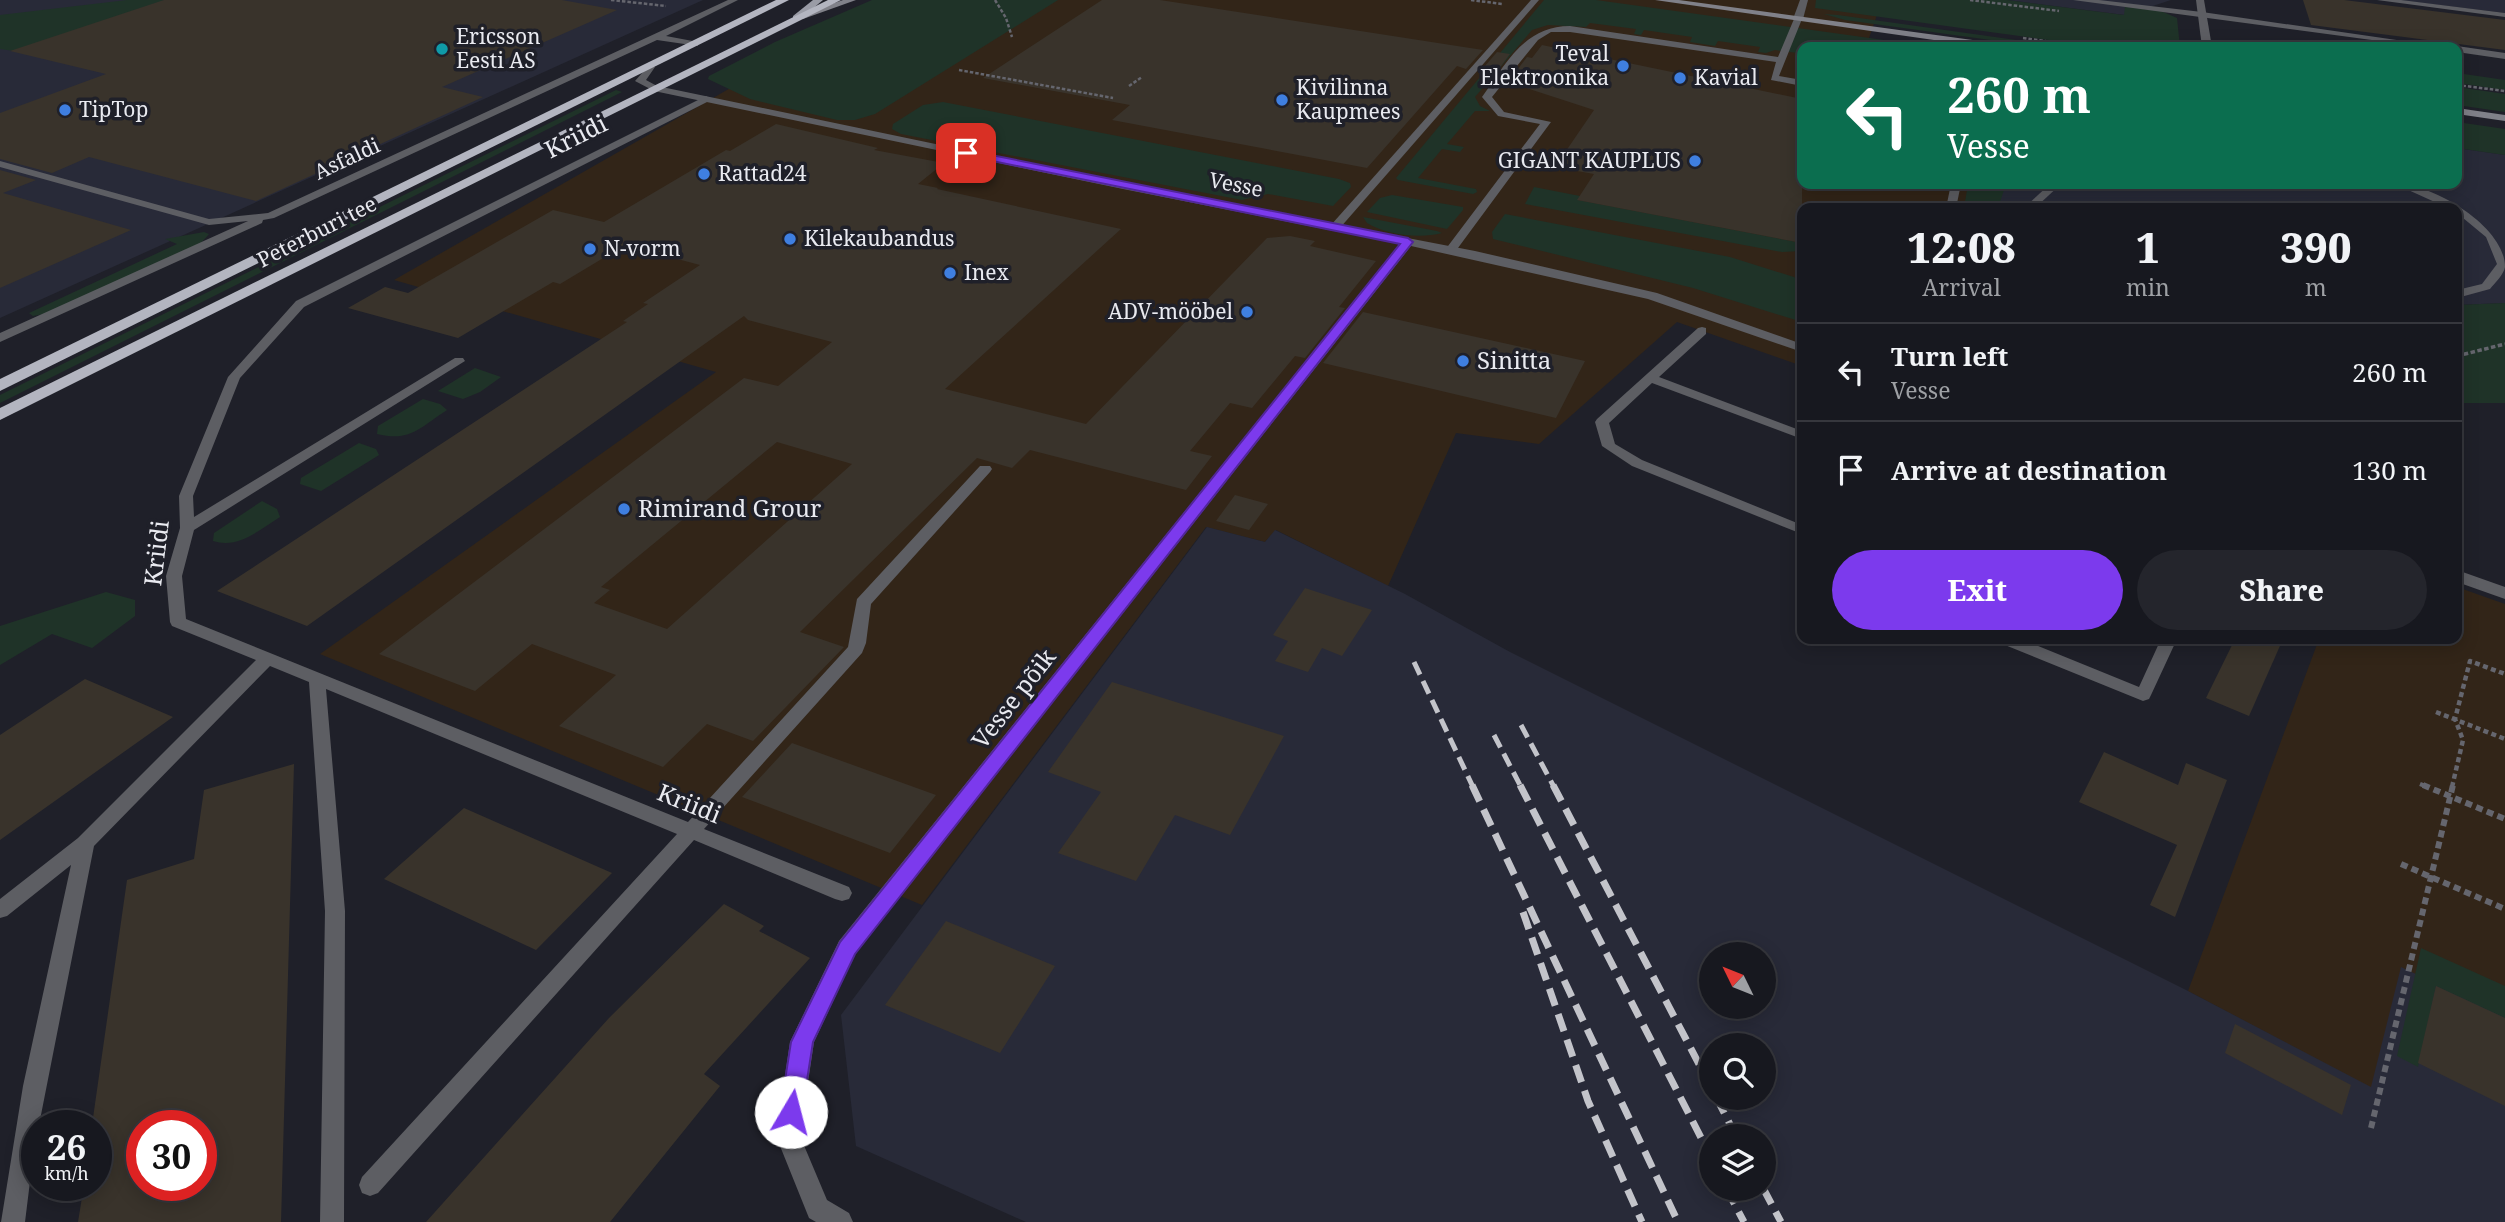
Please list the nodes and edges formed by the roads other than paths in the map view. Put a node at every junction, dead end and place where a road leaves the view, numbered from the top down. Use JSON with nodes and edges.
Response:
{"nodes":[{"id":1,"x":734,"y":0,"type":"edge"},
{"id":2,"x":784,"y":0,"type":"edge"},
{"id":3,"x":819,"y":0,"type":"edge"},
{"id":4,"x":836,"y":0,"type":"edge"},
{"id":5,"x":852,"y":0,"type":"edge"},
{"id":6,"x":1535,"y":0,"type":"edge"},
{"id":7,"x":1659,"y":0,"type":"edge"},
{"id":8,"x":1804,"y":0,"type":"edge"},
{"id":9,"x":2077,"y":0,"type":"edge"},
{"id":10,"x":2200,"y":0,"type":"edge"},
{"id":11,"x":2381,"y":0,"type":"edge"},
{"id":12,"x":2202,"y":14,"type":"junction"},
{"id":13,"x":2505,"y":15,"type":"edge"},
{"id":14,"x":796,"y":18,"type":"junction"},
{"id":15,"x":1798,"y":19,"type":"junction"},
{"id":16,"x":656,"y":37,"type":"junction"},
{"id":17,"x":1966,"y":42,"type":"edge"},
{"id":18,"x":2206,"y":42,"type":"edge"},
{"id":19,"x":2405,"y":42,"type":"edge"},
{"id":20,"x":695,"y":44,"type":"junction"},
{"id":21,"x":2462,"y":51,"type":"edge"},
{"id":22,"x":2505,"y":56,"type":"edge"},
{"id":23,"x":575,"y":60,"type":"dead end"},
{"id":24,"x":1781,"y":60,"type":"junction"},
{"id":25,"x":597,"y":64,"type":"junction"},
{"id":26,"x":650,"y":67,"type":"junction"},
{"id":27,"x":1797,"y":82,"type":"edge"},
{"id":28,"x":654,"y":88,"type":"junction"},
{"id":29,"x":706,"y":99,"type":"junction"},
{"id":30,"x":2462,"y":112,"type":"edge"},
{"id":31,"x":2505,"y":118,"type":"edge"},
{"id":32,"x":0,"y":164,"type":"edge"},
{"id":33,"x":15,"y":168,"type":"junction"},
{"id":34,"x":0,"y":174,"type":"edge"},
{"id":35,"x":2050,"y":189,"type":"edge"},
{"id":36,"x":2412,"y":189,"type":"edge"},
{"id":37,"x":2035,"y":203,"type":"edge"},
{"id":38,"x":2445,"y":203,"type":"edge"},
{"id":39,"x":2462,"y":211,"type":"edge"},
{"id":40,"x":270,"y":216,"type":"junction"},
{"id":41,"x":1335,"y":228,"type":"junction"},
{"id":42,"x":1408,"y":242,"type":"junction"},
{"id":43,"x":1451,"y":250,"type":"junction"},
{"id":44,"x":2462,"y":292,"type":"edge"},
{"id":45,"x":1702,"y":331,"type":"dead end"},
{"id":46,"x":2,"y":336,"type":"edge"},
{"id":47,"x":1797,"y":346,"type":"edge"},
{"id":48,"x":458,"y":361,"type":"dead end"},
{"id":49,"x":1649,"y":377,"type":"junction"},
{"id":50,"x":0,"y":386,"type":"edge"},
{"id":51,"x":0,"y":415,"type":"edge"},
{"id":52,"x":1797,"y":433,"type":"edge"},
{"id":53,"x":985,"y":468,"type":"dead end"},
{"id":54,"x":187,"y":528,"type":"junction"},
{"id":55,"x":1797,"y":528,"type":"edge"},
{"id":56,"x":2462,"y":578,"type":"edge"},
{"id":57,"x":2505,"y":593,"type":"edge"},
{"id":58,"x":2018,"y":644,"type":"edge"},
{"id":59,"x":2167,"y":644,"type":"edge"},
{"id":60,"x":267,"y":659,"type":"junction"},
{"id":61,"x":317,"y":679,"type":"junction"},
{"id":62,"x":691,"y":831,"type":"junction"},
{"id":63,"x":85,"y":843,"type":"junction"},
{"id":64,"x":842,"y":893,"type":"dead end"},
{"id":65,"x":0,"y":910,"type":"edge"},
{"id":66,"x":370,"y":1185,"type":"dead end"},
{"id":67,"x":13,"y":1222,"type":"edge"},
{"id":68,"x":332,"y":1222,"type":"edge"},
{"id":69,"x":840,"y":1222,"type":"edge"}],
"edges":[{"from":1,"to":16,"type":"lane","name":"Asfaldi"},
{"from":2,"to":20,"type":"highway","name":"Peterburi tee"},
{"from":3,"to":14,"type":"main road"},
{"from":4,"to":14,"type":"highway","name":"Peterburi tee"},
{"from":5,"to":14,"type":"main road"},
{"from":6,"to":41,"type":"lane"},
{"from":7,"to":15,"type":"main road"},
{"from":8,"to":15,"type":"street"},
{"from":9,"to":12,"type":"lane"},
{"from":10,"to":12,"type":"street"},
{"from":11,"to":13,"type":"lane"},
{"from":12,"to":18,"type":"street"},
{"from":12,"to":19,"type":"lane"},
{"from":14,"to":28,"type":"highway","name":"Peterburi tee"},
{"from":15,"to":17,"type":"main road"},
{"from":15,"to":24,"type":"lane"},
{"from":16,"to":20,"type":"lane"},
{"from":16,"to":25,"type":"lane","name":"Asfaldi"},
{"from":20,"to":26,"type":"highway","name":"Peterburi tee"},
{"from":21,"to":22,"type":"lane"},
{"from":23,"to":25,"type":"lane"},
{"from":24,"to":27,"type":"lane"},
{"from":24,"to":43,"type":"lane"},
{"from":25,"to":40,"type":"lane","name":"Asfaldi"},
{"from":26,"to":28,"type":"street"},
{"from":26,"to":50,"type":"highway","name":"Peterburi tee"},
{"from":28,"to":29,"type":"street","name":"Vesse"},
{"from":28,"to":51,"type":"highway","name":"Peterburi tee"},
{"from":29,"to":41,"type":"street","name":"Vesse"},
{"from":29,"to":54,"type":"lane","name":"Kriidi"},
{"from":30,"to":31,"type":"main road"},
{"from":32,"to":33,"type":"lane","name":"Asfaldi"},
{"from":33,"to":34,"type":"lane"},
{"from":33,"to":40,"type":"lane","name":"Asfaldi"},
{"from":35,"to":37,"type":"lane"},
{"from":36,"to":38,"type":"lane"},
{"from":39,"to":44,"type":"lane"},
{"from":40,"to":46,"type":"lane"},
{"from":41,"to":42,"type":"street","name":"Vesse"},
{"from":42,"to":43,"type":"street","name":"Vesse"},
{"from":42,"to":69,"type":"street","name":"Vesse põik"},
{"from":43,"to":47,"type":"street","name":"Vesse"},
{"from":45,"to":49,"type":"lane"},
{"from":48,"to":54,"type":"lane"},
{"from":49,"to":52,"type":"lane"},
{"from":49,"to":55,"type":"lane"},
{"from":53,"to":62,"type":"lane"},
{"from":54,"to":60,"type":"lane","name":"Kriidi"},
{"from":56,"to":57,"type":"street"},
{"from":58,"to":59,"type":"lane"},
{"from":60,"to":61,"type":"lane","name":"Kriidi"},
{"from":60,"to":63,"type":"lane"},
{"from":61,"to":62,"type":"lane","name":"Kriidi"},
{"from":61,"to":68,"type":"lane"},
{"from":62,"to":64,"type":"lane","name":"Kriidi"},
{"from":62,"to":66,"type":"lane"},
{"from":63,"to":65,"type":"lane"},
{"from":63,"to":67,"type":"lane"}]}
